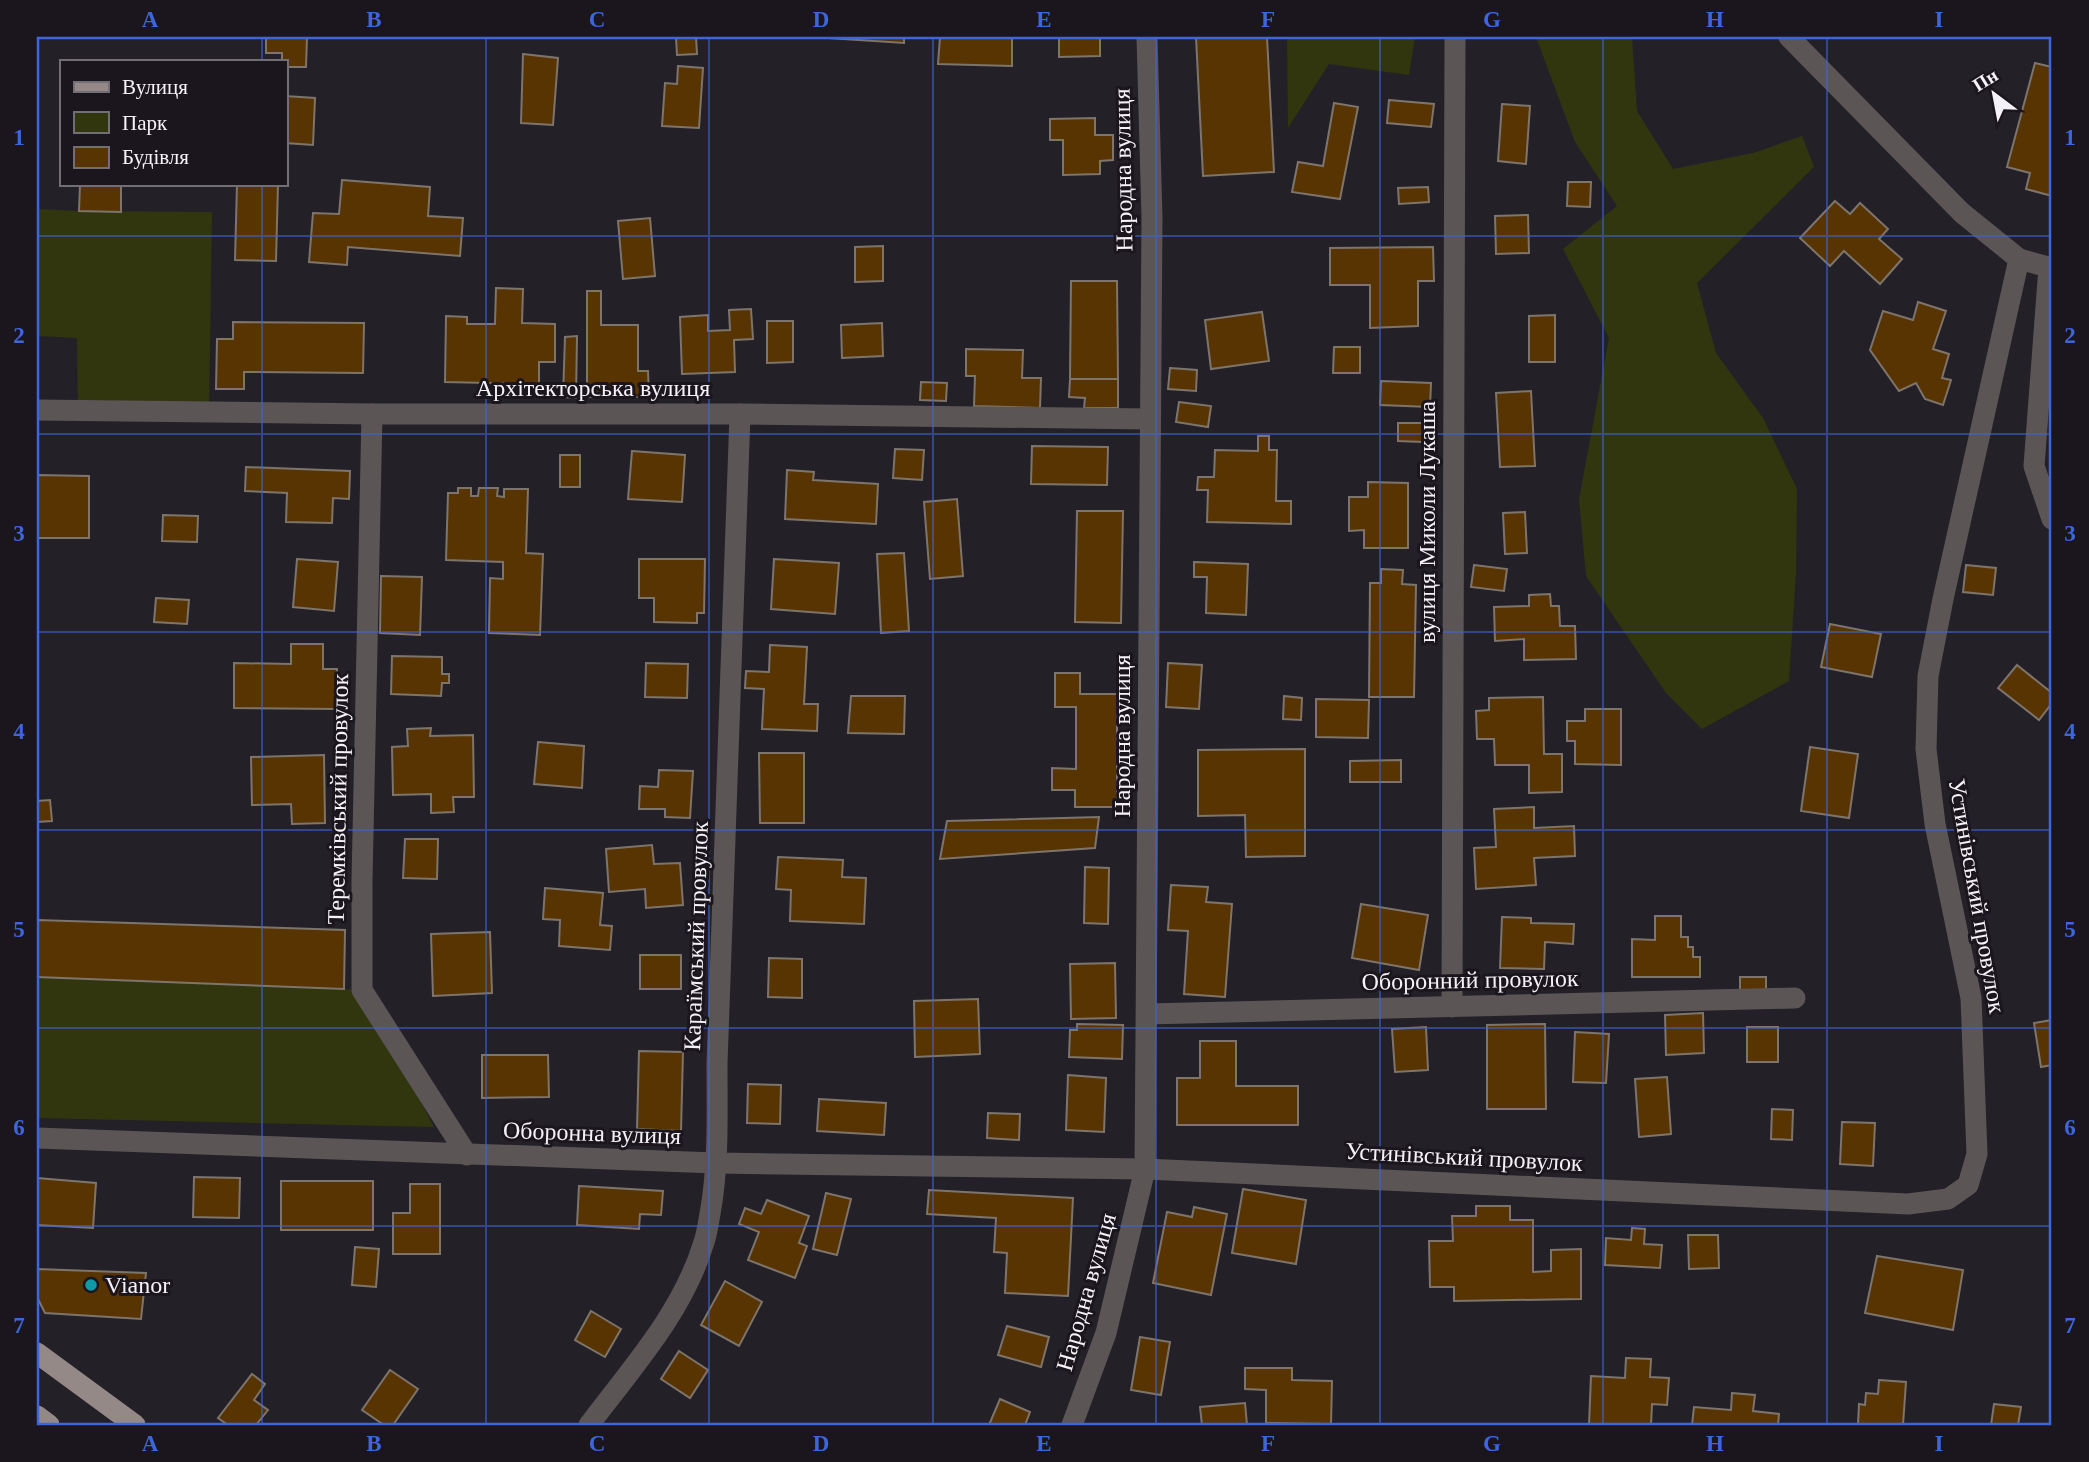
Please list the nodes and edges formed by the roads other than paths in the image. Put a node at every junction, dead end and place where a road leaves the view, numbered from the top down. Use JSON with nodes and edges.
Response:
{"nodes":[{"id":1,"x":1147,"y":37,"type":"edge"},
{"id":2,"x":1455,"y":37,"type":"edge"},
{"id":3,"x":1788,"y":37,"type":"edge"},
{"id":4,"x":2019,"y":259,"type":"junction"},
{"id":5,"x":2051,"y":268,"type":"edge"},
{"id":6,"x":37,"y":410,"type":"edge"},
{"id":7,"x":372,"y":414,"type":"junction"},
{"id":8,"x":740,"y":414,"type":"junction"},
{"id":9,"x":1150,"y":419,"type":"junction"},
{"id":10,"x":2052,"y":519,"type":"edge"},
{"id":11,"x":1795,"y":998,"type":"dead end"},
{"id":12,"x":1452,"y":1007,"type":"junction"},
{"id":13,"x":1147,"y":1014,"type":"junction"},
{"id":14,"x":37,"y":1138,"type":"edge"},
{"id":15,"x":467,"y":1155,"type":"junction"},
{"id":16,"x":716,"y":1163,"type":"junction"},
{"id":17,"x":1145,"y":1169,"type":"junction"},
{"id":18,"x":37,"y":1353,"type":"edge"},
{"id":19,"x":37,"y":1416,"type":"edge"},
{"id":20,"x":49,"y":1425,"type":"edge"},
{"id":21,"x":135,"y":1425,"type":"edge"},
{"id":22,"x":589,"y":1425,"type":"edge"},
{"id":23,"x":1073,"y":1425,"type":"edge"}],
"edges":[{"from":1,"to":9,"type":"street","name":"Народна вулиця"},
{"from":2,"to":12,"type":"street","name":"вулиця Миколи Лукаша"},
{"from":3,"to":4,"type":"street"},
{"from":4,"to":5,"type":"street"},
{"from":4,"to":17,"type":"street","name":"Устинівський провулок"},
{"from":5,"to":10,"type":"street"},
{"from":6,"to":7,"type":"street","name":"Архітекторська вулиця"},
{"from":7,"to":8,"type":"street","name":"Архітекторська вулиця"},
{"from":7,"to":15,"type":"street","name":"Теремківський провулок"},
{"from":8,"to":9,"type":"street","name":"Архітекторська вулиця"},
{"from":8,"to":16,"type":"street","name":"Караїмський провулок"},
{"from":9,"to":13,"type":"street","name":"Народна вулиця"},
{"from":11,"to":12,"type":"street","name":"Оборонний провулок"},
{"from":12,"to":13,"type":"street","name":"Оборонний провулок"},
{"from":13,"to":17,"type":"street","name":"Народна вулиця"},
{"from":14,"to":15,"type":"street","name":"Оборонна вулиця"},
{"from":15,"to":16,"type":"street","name":"Оборонна вулиця"},
{"from":16,"to":17,"type":"street","name":"Оборонна вулиця"},
{"from":16,"to":22,"type":"street","name":"Караїмський провулок"},
{"from":17,"to":23,"type":"street","name":"Народна вулиця"},
{"from":18,"to":21,"type":"main road"},
{"from":19,"to":20,"type":"main road"}]}
